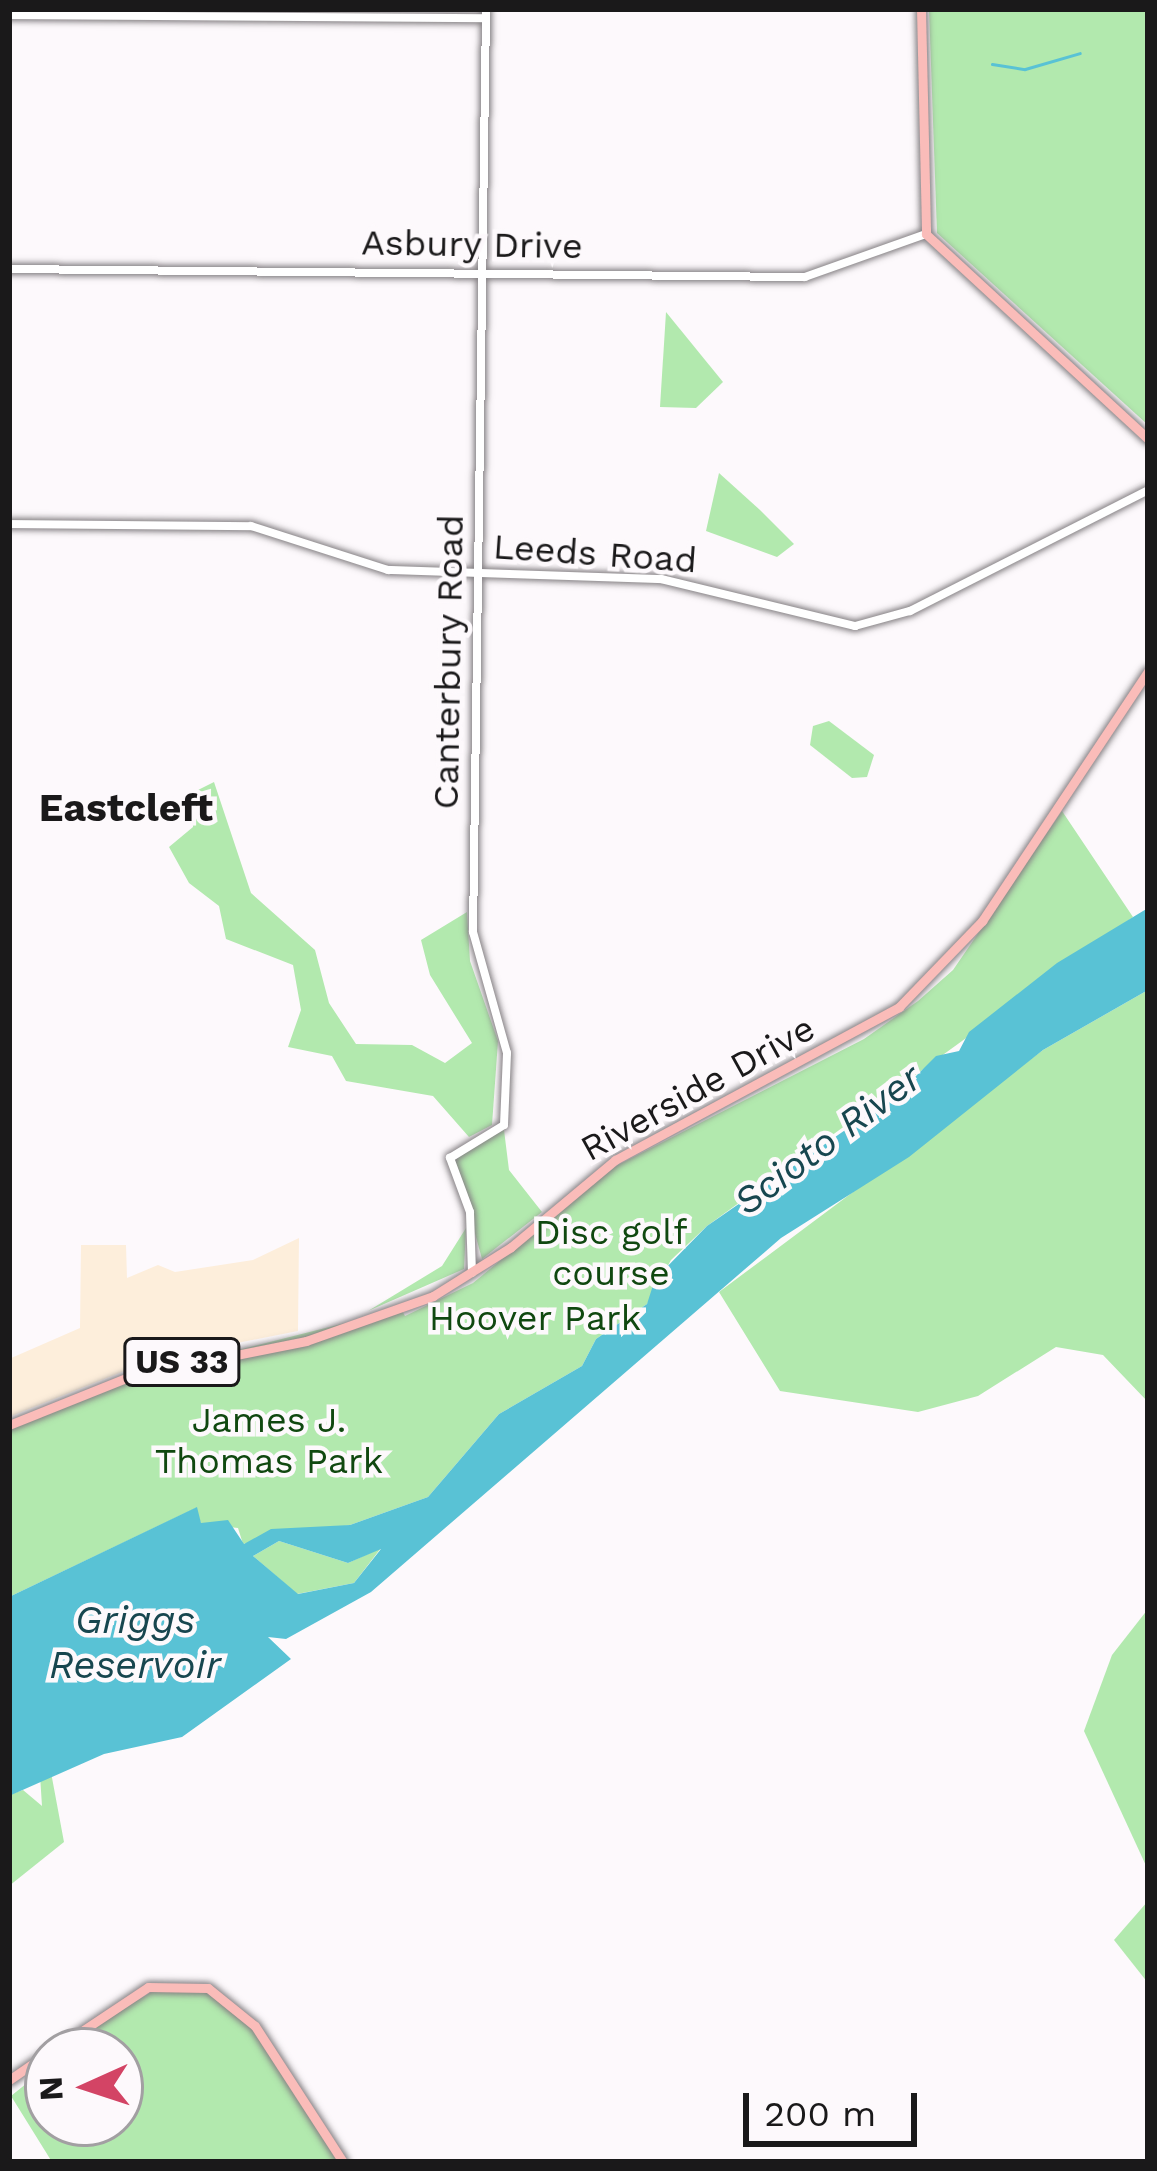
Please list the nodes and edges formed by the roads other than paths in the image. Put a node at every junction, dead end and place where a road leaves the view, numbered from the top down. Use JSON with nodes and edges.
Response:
{"nodes":[{"id":1,"x":921,"y":9,"type":"edge"},
{"id":2,"x":145,"y":12,"type":"edge"},
{"id":3,"x":486,"y":13,"type":"edge"},
{"id":4,"x":9,"y":15,"type":"edge"},
{"id":5,"x":926,"y":234,"type":"junction"},
{"id":6,"x":9,"y":269,"type":"edge"},
{"id":7,"x":482,"y":272,"type":"junction"},
{"id":8,"x":1148,"y":439,"type":"edge"},
{"id":9,"x":1148,"y":490,"type":"edge"},
{"id":10,"x":9,"y":524,"type":"edge"},
{"id":11,"x":478,"y":573,"type":"junction"},
{"id":12,"x":1148,"y":671,"type":"edge"},
{"id":13,"x":472,"y":1274,"type":"junction"},
{"id":14,"x":9,"y":1425,"type":"edge"},
{"id":15,"x":88,"y":2027,"type":"edge"},
{"id":16,"x":343,"y":2162,"type":"edge"}],
"edges":[{"from":1,"to":5,"type":"main road"},
{"from":2,"to":3,"type":"street"},
{"from":2,"to":4,"type":"street"},
{"from":3,"to":7,"type":"street","name":"Canterbury Road"},
{"from":5,"to":7,"type":"street","name":"Asbury Drive"},
{"from":5,"to":8,"type":"main road"},
{"from":6,"to":7,"type":"street","name":"Asbury Drive"},
{"from":7,"to":11,"type":"street","name":"Canterbury Road"},
{"from":9,"to":11,"type":"street","name":"Leeds Road"},
{"from":10,"to":11,"type":"street","name":"Leeds Road"},
{"from":11,"to":13,"type":"street","name":"Canterbury Road"},
{"from":12,"to":13,"type":"main road","name":"Riverside Drive","number":"US 33"},
{"from":13,"to":14,"type":"main road","name":"Riverside Drive","number":"US 33"},
{"from":15,"to":16,"type":"main road"}]}
